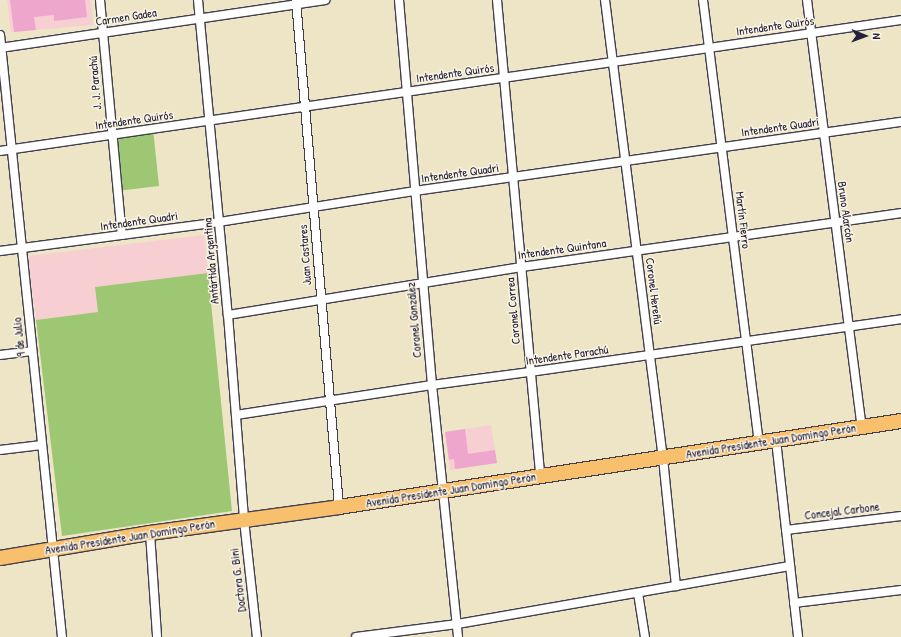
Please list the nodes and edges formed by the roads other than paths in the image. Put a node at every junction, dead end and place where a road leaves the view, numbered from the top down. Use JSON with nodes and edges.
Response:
{"nodes":[{"id":1,"x":100,"y":0,"type":"edge"},
{"id":2,"x":198,"y":0,"type":"edge"},
{"id":3,"x":325,"y":0,"type":"edge"},
{"id":4,"x":400,"y":0,"type":"edge"},
{"id":5,"x":498,"y":0,"type":"edge"},
{"id":6,"x":605,"y":0,"type":"edge"},
{"id":7,"x":703,"y":0,"type":"edge"},
{"id":8,"x":807,"y":0,"type":"edge"},
{"id":9,"x":296,"y":2,"type":"edge"},
{"id":10,"x":199,"y":18,"type":"junction"},
{"id":11,"x":901,"y":20,"type":"edge"},
{"id":12,"x":103,"y":33,"type":"junction"},
{"id":13,"x":811,"y":33,"type":"junction"},
{"id":14,"x":0,"y":35,"type":"edge"},
{"id":15,"x":1,"y":48,"type":"edge"},
{"id":16,"x":709,"y":48,"type":"junction"},
{"id":17,"x":613,"y":62,"type":"junction"},
{"id":18,"x":505,"y":78,"type":"junction"},
{"id":19,"x":407,"y":92,"type":"junction"},
{"id":20,"x":305,"y":107,"type":"junction"},
{"id":21,"x":210,"y":121,"type":"junction"},
{"id":22,"x":901,"y":122,"type":"edge"},
{"id":23,"x":823,"y":133,"type":"junction"},
{"id":24,"x":112,"y":135,"type":"junction"},
{"id":25,"x":722,"y":148,"type":"junction"},
{"id":26,"x":12,"y":149,"type":"junction"},
{"id":27,"x":0,"y":151,"type":"edge"},
{"id":28,"x":625,"y":162,"type":"junction"},
{"id":29,"x":514,"y":178,"type":"junction"},
{"id":30,"x":415,"y":191,"type":"junction"},
{"id":31,"x":314,"y":208,"type":"junction"},
{"id":32,"x":901,"y":213,"type":"edge"},
{"id":33,"x":219,"y":222,"type":"junction"},
{"id":34,"x":835,"y":222,"type":"junction"},
{"id":35,"x":122,"y":235,"type":"junction"},
{"id":36,"x":733,"y":237,"type":"junction"},
{"id":37,"x":22,"y":248,"type":"junction"},
{"id":38,"x":636,"y":250,"type":"junction"},
{"id":39,"x":0,"y":251,"type":"edge"},
{"id":40,"x":522,"y":267,"type":"junction"},
{"id":41,"x":423,"y":283,"type":"junction"},
{"id":42,"x":321,"y":301,"type":"junction"},
{"id":43,"x":228,"y":315,"type":"junction"},
{"id":44,"x":901,"y":319,"type":"edge"},
{"id":45,"x":849,"y":326,"type":"junction"},
{"id":46,"x":746,"y":341,"type":"junction"},
{"id":47,"x":32,"y":351,"type":"junction"},
{"id":48,"x":0,"y":355,"type":"edge"},
{"id":49,"x":650,"y":355,"type":"junction"},
{"id":50,"x":530,"y":372,"type":"junction"},
{"id":51,"x":432,"y":385,"type":"junction"},
{"id":52,"x":330,"y":401,"type":"junction"},
{"id":53,"x":236,"y":415,"type":"junction"},
{"id":54,"x":901,"y":421,"type":"edge"},
{"id":55,"x":862,"y":427,"type":"junction"},
{"id":56,"x":776,"y":440,"type":"junction"},
{"id":57,"x":759,"y":443,"type":"junction"},
{"id":58,"x":42,"y":445,"type":"junction"},
{"id":59,"x":0,"y":450,"type":"edge"},
{"id":60,"x":663,"y":458,"type":"junction"},
{"id":61,"x":540,"y":476,"type":"junction"},
{"id":62,"x":444,"y":491,"type":"junction"},
{"id":63,"x":339,"y":507,"type":"junction"},
{"id":64,"x":901,"y":516,"type":"edge"},
{"id":65,"x":244,"y":520,"type":"junction"},
{"id":66,"x":786,"y":530,"type":"junction"},
{"id":67,"x":150,"y":533,"type":"junction"},
{"id":68,"x":54,"y":548,"type":"junction"},
{"id":69,"x":0,"y":558,"type":"edge"},
{"id":70,"x":790,"y":566,"type":"junction"},
{"id":71,"x":676,"y":586,"type":"junction"},
{"id":72,"x":901,"y":590,"type":"edge"},
{"id":73,"x":638,"y":593,"type":"junction"},
{"id":74,"x":794,"y":603,"type":"junction"},
{"id":75,"x":457,"y":624,"type":"junction"},
{"id":76,"x":62,"y":637,"type":"edge"},
{"id":77,"x":157,"y":637,"type":"edge"},
{"id":78,"x":257,"y":637,"type":"edge"},
{"id":79,"x":356,"y":637,"type":"edge"},
{"id":80,"x":458,"y":637,"type":"edge"},
{"id":81,"x":644,"y":637,"type":"edge"},
{"id":82,"x":798,"y":637,"type":"edge"}],
"edges":[{"from":1,"to":12,"type":"street","name":"J. J. Parachú"},
{"from":2,"to":10,"type":"street","name":"Antártida Argentina"},
{"from":3,"to":9,"type":"street","name":"Carmen Gadea"},
{"from":4,"to":19,"type":"street","name":"Coronel González"},
{"from":5,"to":18,"type":"street","name":"Coronel Correa"},
{"from":6,"to":17,"type":"street","name":"Coronel Hereñú"},
{"from":7,"to":16,"type":"street","name":"Martín Fierro"},
{"from":8,"to":13,"type":"street","name":"Bruno Alarcón"},
{"from":9,"to":10,"type":"street","name":"Carmen Gadea"},
{"from":9,"to":20,"type":"street","name":"Juan Castares"},
{"from":10,"to":12,"type":"street","name":"Carmen Gadea"},
{"from":10,"to":21,"type":"street","name":"Antártida Argentina"},
{"from":11,"to":13,"type":"street","name":"Intendente Quirós"},
{"from":12,"to":15,"type":"street","name":"Carmen Gadea"},
{"from":12,"to":24,"type":"street","name":"J. J. Parachú"},
{"from":13,"to":16,"type":"street","name":"Intendente Quirós"},
{"from":13,"to":23,"type":"street","name":"Bruno Alarcón"},
{"from":14,"to":15,"type":"street","name":"9 de Julio"},
{"from":15,"to":26,"type":"street","name":"9 de Julio"},
{"from":16,"to":17,"type":"street","name":"Intendente Quirós"},
{"from":16,"to":25,"type":"street","name":"Martín Fierro"},
{"from":17,"to":18,"type":"street","name":"Intendente Quirós"},
{"from":17,"to":28,"type":"street","name":"Coronel Hereñú"},
{"from":18,"to":19,"type":"street","name":"Intendente Quirós"},
{"from":18,"to":29,"type":"street","name":"Coronel Correa"},
{"from":19,"to":20,"type":"street","name":"Intendente Quirós"},
{"from":19,"to":30,"type":"street","name":"Coronel González"},
{"from":20,"to":21,"type":"street","name":"Intendente Quirós"},
{"from":20,"to":31,"type":"street","name":"Juan Castares"},
{"from":21,"to":24,"type":"street","name":"Intendente Quirós"},
{"from":21,"to":33,"type":"street","name":"Antártida Argentina"},
{"from":22,"to":23,"type":"street","name":"Intendente Quadri"},
{"from":23,"to":25,"type":"street","name":"Intendente Quadri"},
{"from":23,"to":34,"type":"street","name":"Bruno Alarcón"},
{"from":24,"to":26,"type":"street","name":"Intendente Quirós"},
{"from":24,"to":35,"type":"street","name":"J. J. Parachú"},
{"from":25,"to":28,"type":"street","name":"Intendente Quadri"},
{"from":25,"to":36,"type":"street","name":"Martín Fierro"},
{"from":26,"to":27,"type":"street","name":"Intendente Quirós"},
{"from":26,"to":37,"type":"street","name":"9 de Julio"},
{"from":28,"to":29,"type":"street","name":"Intendente Quadri"},
{"from":28,"to":38,"type":"street","name":"Coronel Hereñú"},
{"from":29,"to":30,"type":"street","name":"Intendente Quadri"},
{"from":29,"to":40,"type":"street","name":"Coronel Correa"},
{"from":30,"to":31,"type":"street","name":"Intendente Quadri"},
{"from":30,"to":41,"type":"street","name":"Coronel González"},
{"from":31,"to":33,"type":"street","name":"Intendente Quadri"},
{"from":31,"to":42,"type":"street","name":"Juan Castares"},
{"from":32,"to":34,"type":"street","name":"Intendente Quintana"},
{"from":33,"to":35,"type":"street","name":"Intendente Quadri"},
{"from":33,"to":43,"type":"street","name":"Antártida Argentina"},
{"from":34,"to":36,"type":"street","name":"Intendente Quintana"},
{"from":34,"to":45,"type":"street","name":"Bruno Alarcón"},
{"from":35,"to":37,"type":"street","name":"Intendente Quadri"},
{"from":36,"to":38,"type":"street","name":"Intendente Quintana"},
{"from":36,"to":46,"type":"street","name":"Martín Fierro"},
{"from":37,"to":39,"type":"street","name":"Intendente Quadri"},
{"from":37,"to":47,"type":"street","name":"9 de Julio"},
{"from":38,"to":40,"type":"street","name":"Intendente Quintana"},
{"from":38,"to":49,"type":"street","name":"Coronel Hereñú"},
{"from":40,"to":41,"type":"street","name":"Intendente Quintana"},
{"from":40,"to":50,"type":"street","name":"Coronel Correa"},
{"from":41,"to":42,"type":"street","name":"Intendente Quintana"},
{"from":41,"to":51,"type":"street","name":"Coronel González"},
{"from":42,"to":43,"type":"street","name":"Intendente Quintana"},
{"from":42,"to":52,"type":"street","name":"Juan Castares"},
{"from":43,"to":53,"type":"street","name":"Antártida Argentina"},
{"from":44,"to":45,"type":"street","name":"Intendente Parachú"},
{"from":45,"to":46,"type":"street","name":"Intendente Parachú"},
{"from":45,"to":55,"type":"street","name":"Bruno Alarcón"},
{"from":46,"to":49,"type":"street","name":"Intendente Parachú"},
{"from":46,"to":57,"type":"street","name":"Martín Fierro"},
{"from":47,"to":48,"type":"street"},
{"from":47,"to":58,"type":"street","name":"9 de Julio"},
{"from":49,"to":50,"type":"street","name":"Intendente Parachú"},
{"from":49,"to":60,"type":"street","name":"Coronel Hereñú"},
{"from":50,"to":51,"type":"street","name":"Intendente Parachú"},
{"from":50,"to":61,"type":"street","name":"Coronel Correa"},
{"from":51,"to":52,"type":"street","name":"Intendente Parachú"},
{"from":51,"to":62,"type":"street","name":"Coronel González"},
{"from":52,"to":53,"type":"street","name":"Intendente Parachú"},
{"from":52,"to":63,"type":"street","name":"Juan Castares"},
{"from":53,"to":65,"type":"street","name":"Antártida Argentina"},
{"from":54,"to":55,"type":"highway","name":"Avenida Presidente Juan Domingo Perón"},
{"from":55,"to":56,"type":"highway","name":"Avenida Presidente Juan Domingo Perón"},
{"from":56,"to":57,"type":"highway","name":"Avenida Presidente Juan Domingo Perón"},
{"from":56,"to":66,"type":"street"},
{"from":57,"to":60,"type":"highway","name":"Avenida Presidente Juan Domingo Perón"},
{"from":58,"to":59,"type":"street"},
{"from":58,"to":68,"type":"street","name":"9 de Julio"},
{"from":60,"to":61,"type":"highway","name":"Avenida Presidente Juan Domingo Perón"},
{"from":60,"to":71,"type":"street","name":"Coronel Hereñú"},
{"from":61,"to":62,"type":"highway","name":"Avenida Presidente Juan Domingo Perón"},
{"from":62,"to":63,"type":"highway","name":"Avenida Presidente Juan Domingo Perón"},
{"from":62,"to":75,"type":"street","name":"Coronel González"},
{"from":63,"to":65,"type":"highway","name":"Avenida Presidente Juan Domingo Perón"},
{"from":64,"to":66,"type":"street","name":"Concejal Carbone"},
{"from":65,"to":67,"type":"highway","name":"Avenida Presidente Juan Domingo Perón"},
{"from":65,"to":78,"type":"street","name":"Doctora G. Bini"},
{"from":66,"to":70,"type":"street"},
{"from":67,"to":68,"type":"highway","name":"Avenida Presidente Juan Domingo Perón"},
{"from":67,"to":77,"type":"street"},
{"from":68,"to":69,"type":"highway","name":"Avenida Presidente Juan Domingo Perón"},
{"from":68,"to":76,"type":"street","name":"9 de Julio"},
{"from":70,"to":71,"type":"street"},
{"from":70,"to":74,"type":"street"},
{"from":71,"to":73,"type":"street"},
{"from":72,"to":74,"type":"street"},
{"from":73,"to":75,"type":"street"},
{"from":73,"to":81,"type":"street"},
{"from":74,"to":82,"type":"street"},
{"from":75,"to":79,"type":"street"},
{"from":75,"to":80,"type":"street","name":"Coronel González"}]}
